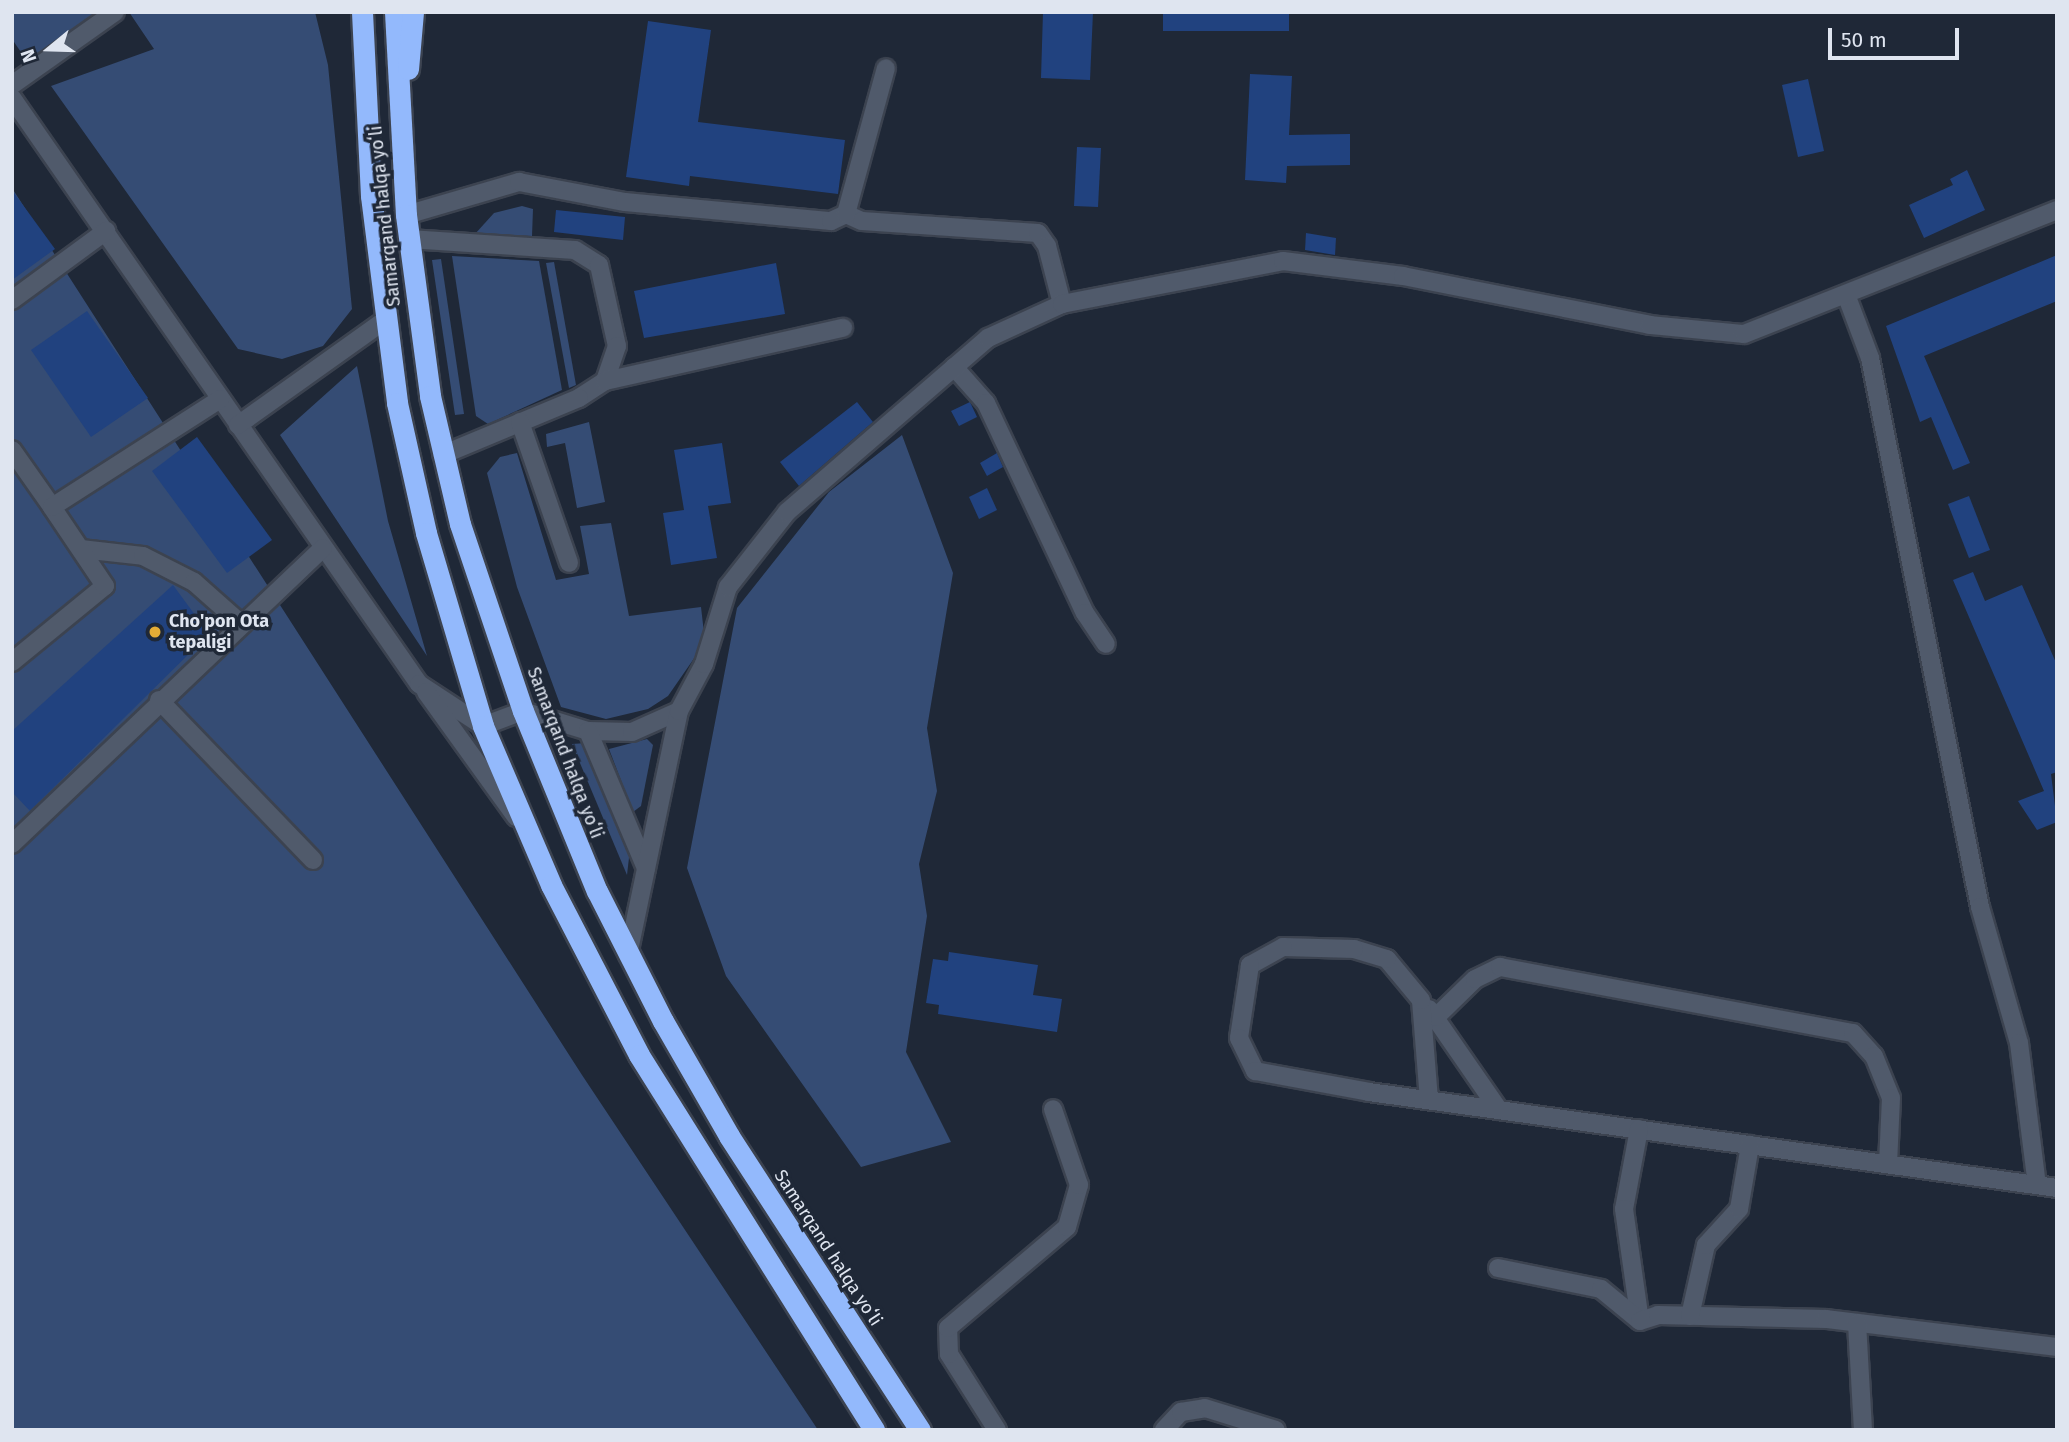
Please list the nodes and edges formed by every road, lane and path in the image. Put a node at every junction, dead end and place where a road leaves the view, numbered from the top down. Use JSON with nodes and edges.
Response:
{"nodes":[{"id":1,"x":348,"y":12,"type":"edge"},
{"id":2,"x":362,"y":12,"type":"edge"},
{"id":3,"x":395,"y":12,"type":"edge"},
{"id":4,"x":413,"y":12,"type":"edge"},
{"id":5,"x":110,"y":14,"type":"edge"},
{"id":6,"x":886,"y":68,"type":"dead end"},
{"id":7,"x":12,"y":85,"type":"edge"},
{"id":8,"x":12,"y":98,"type":"edge"},
{"id":9,"x":366,"y":139,"type":"junction"},
{"id":10,"x":2057,"y":210,"type":"edge"},
{"id":11,"x":846,"y":214,"type":"junction"},
{"id":12,"x":406,"y":215,"type":"junction"},
{"id":13,"x":106,"y":231,"type":"junction"},
{"id":14,"x":408,"y":239,"type":"junction"},
{"id":15,"x":1847,"y":297,"type":"junction"},
{"id":16,"x":12,"y":300,"type":"edge"},
{"id":17,"x":1062,"y":304,"type":"junction"},
{"id":18,"x":385,"y":320,"type":"junction"},
{"id":19,"x":844,"y":328,"type":"dead end"},
{"id":20,"x":954,"y":367,"type":"junction"},
{"id":21,"x":605,"y":381,"type":"junction"},
{"id":22,"x":220,"y":399,"type":"junction"},
{"id":23,"x":520,"y":422,"type":"junction"},
{"id":24,"x":238,"y":425,"type":"junction"},
{"id":25,"x":12,"y":450,"type":"edge"},
{"id":26,"x":442,"y":455,"type":"junction"},
{"id":27,"x":52,"y":507,"type":"junction"},
{"id":28,"x":323,"y":548,"type":"junction"},
{"id":29,"x":81,"y":549,"type":"junction"},
{"id":30,"x":569,"y":563,"type":"dead end"},
{"id":31,"x":239,"y":622,"type":"junction"},
{"id":32,"x":1106,"y":643,"type":"dead end"},
{"id":33,"x":12,"y":662,"type":"edge"},
{"id":34,"x":419,"y":684,"type":"junction"},
{"id":35,"x":159,"y":699,"type":"junction"},
{"id":36,"x":523,"y":711,"type":"junction"},
{"id":37,"x":679,"y":711,"type":"junction"},
{"id":38,"x":483,"y":726,"type":"junction"},
{"id":39,"x":588,"y":731,"type":"junction"},
{"id":40,"x":527,"y":832,"type":"junction"},
{"id":41,"x":12,"y":844,"type":"edge"},
{"id":42,"x":313,"y":860,"type":"dead end"},
{"id":43,"x":646,"y":868,"type":"junction"},
{"id":44,"x":628,"y":955,"type":"junction"},
{"id":45,"x":1421,"y":1000,"type":"junction"},
{"id":46,"x":1436,"y":1017,"type":"junction"},
{"id":47,"x":1429,"y":1100,"type":"junction"},
{"id":48,"x":1053,"y":1109,"type":"dead end"},
{"id":49,"x":1499,"y":1110,"type":"junction"},
{"id":50,"x":1639,"y":1129,"type":"junction"},
{"id":51,"x":1750,"y":1145,"type":"junction"},
{"id":52,"x":1888,"y":1164,"type":"junction"},
{"id":53,"x":2037,"y":1185,"type":"junction"},
{"id":54,"x":2057,"y":1188,"type":"edge"},
{"id":55,"x":1498,"y":1268,"type":"dead end"},
{"id":56,"x":1690,"y":1315,"type":"junction"},
{"id":57,"x":1640,"y":1321,"type":"junction"},
{"id":58,"x":1857,"y":1323,"type":"junction"},
{"id":59,"x":2057,"y":1347,"type":"edge"},
{"id":60,"x":874,"y":1430,"type":"edge"},
{"id":61,"x":920,"y":1430,"type":"edge"},
{"id":62,"x":997,"y":1430,"type":"edge"},
{"id":63,"x":1164,"y":1430,"type":"edge"},
{"id":64,"x":1276,"y":1430,"type":"edge"},
{"id":65,"x":1863,"y":1430,"type":"edge"}],
"edges":[{"from":1,"to":9,"type":"highway"},
{"from":2,"to":9,"type":"highway","name":"Samarqand halqa yoʻli"},
{"from":3,"to":12,"type":"highway","name":"Samarqand halqa yoʻli"},
{"from":4,"to":12,"type":"highway"},
{"from":5,"to":7,"type":"street"},
{"from":6,"to":11,"type":"street"},
{"from":8,"to":13,"type":"street"},
{"from":9,"to":18,"type":"highway","name":"Samarqand halqa yoʻli"},
{"from":10,"to":15,"type":"street"},
{"from":11,"to":12,"type":"street"},
{"from":11,"to":17,"type":"street"},
{"from":12,"to":14,"type":"highway","name":"Samarqand halqa yoʻli"},
{"from":13,"to":16,"type":"street"},
{"from":13,"to":22,"type":"street"},
{"from":14,"to":21,"type":"street"},
{"from":14,"to":26,"type":"highway","name":"Samarqand halqa yoʻli"},
{"from":15,"to":17,"type":"street"},
{"from":15,"to":53,"type":"street"},
{"from":17,"to":20,"type":"street"},
{"from":18,"to":24,"type":"street"},
{"from":18,"to":38,"type":"highway","name":"Samarqand halqa yoʻli"},
{"from":19,"to":21,"type":"street"},
{"from":20,"to":32,"type":"street"},
{"from":20,"to":37,"type":"street"},
{"from":21,"to":23,"type":"street"},
{"from":22,"to":24,"type":"street"},
{"from":22,"to":27,"type":"street"},
{"from":23,"to":26,"type":"street"},
{"from":23,"to":30,"type":"street"},
{"from":24,"to":28,"type":"street"},
{"from":25,"to":27,"type":"street"},
{"from":26,"to":36,"type":"highway","name":"Samarqand halqa yoʻli"},
{"from":27,"to":29,"type":"street"},
{"from":28,"to":31,"type":"street"},
{"from":28,"to":34,"type":"street"},
{"from":29,"to":31,"type":"street"},
{"from":29,"to":33,"type":"street"},
{"from":31,"to":35,"type":"street"},
{"from":34,"to":38,"type":"street"},
{"from":34,"to":40,"type":"street"},
{"from":35,"to":41,"type":"street"},
{"from":35,"to":42,"type":"street"},
{"from":36,"to":38,"type":"street"},
{"from":36,"to":39,"type":"street"},
{"from":36,"to":44,"type":"highway","name":"Samarqand halqa yoʻli"},
{"from":37,"to":39,"type":"street"},
{"from":37,"to":43,"type":"street"},
{"from":38,"to":40,"type":"highway","name":"Samarqand halqa yoʻli"},
{"from":39,"to":43,"type":"street"},
{"from":40,"to":60,"type":"highway","name":"Samarqand halqa yoʻli"},
{"from":43,"to":44,"type":"street"},
{"from":44,"to":61,"type":"highway","name":"Samarqand halqa yoʻli"},
{"from":45,"to":46,"type":"street"},
{"from":45,"to":47,"type":"street"},
{"from":45,"to":47,"type":"street"},
{"from":46,"to":49,"type":"street"},
{"from":46,"to":52,"type":"street"},
{"from":47,"to":49,"type":"street"},
{"from":48,"to":62,"type":"street"},
{"from":49,"to":50,"type":"street"},
{"from":50,"to":51,"type":"street"},
{"from":50,"to":57,"type":"street"},
{"from":51,"to":52,"type":"street"},
{"from":51,"to":56,"type":"street"},
{"from":52,"to":53,"type":"street"},
{"from":53,"to":54,"type":"street"},
{"from":55,"to":57,"type":"street"},
{"from":56,"to":57,"type":"street"},
{"from":56,"to":58,"type":"street"},
{"from":58,"to":59,"type":"street"},
{"from":58,"to":65,"type":"street"},
{"from":63,"to":64,"type":"street"}]}
